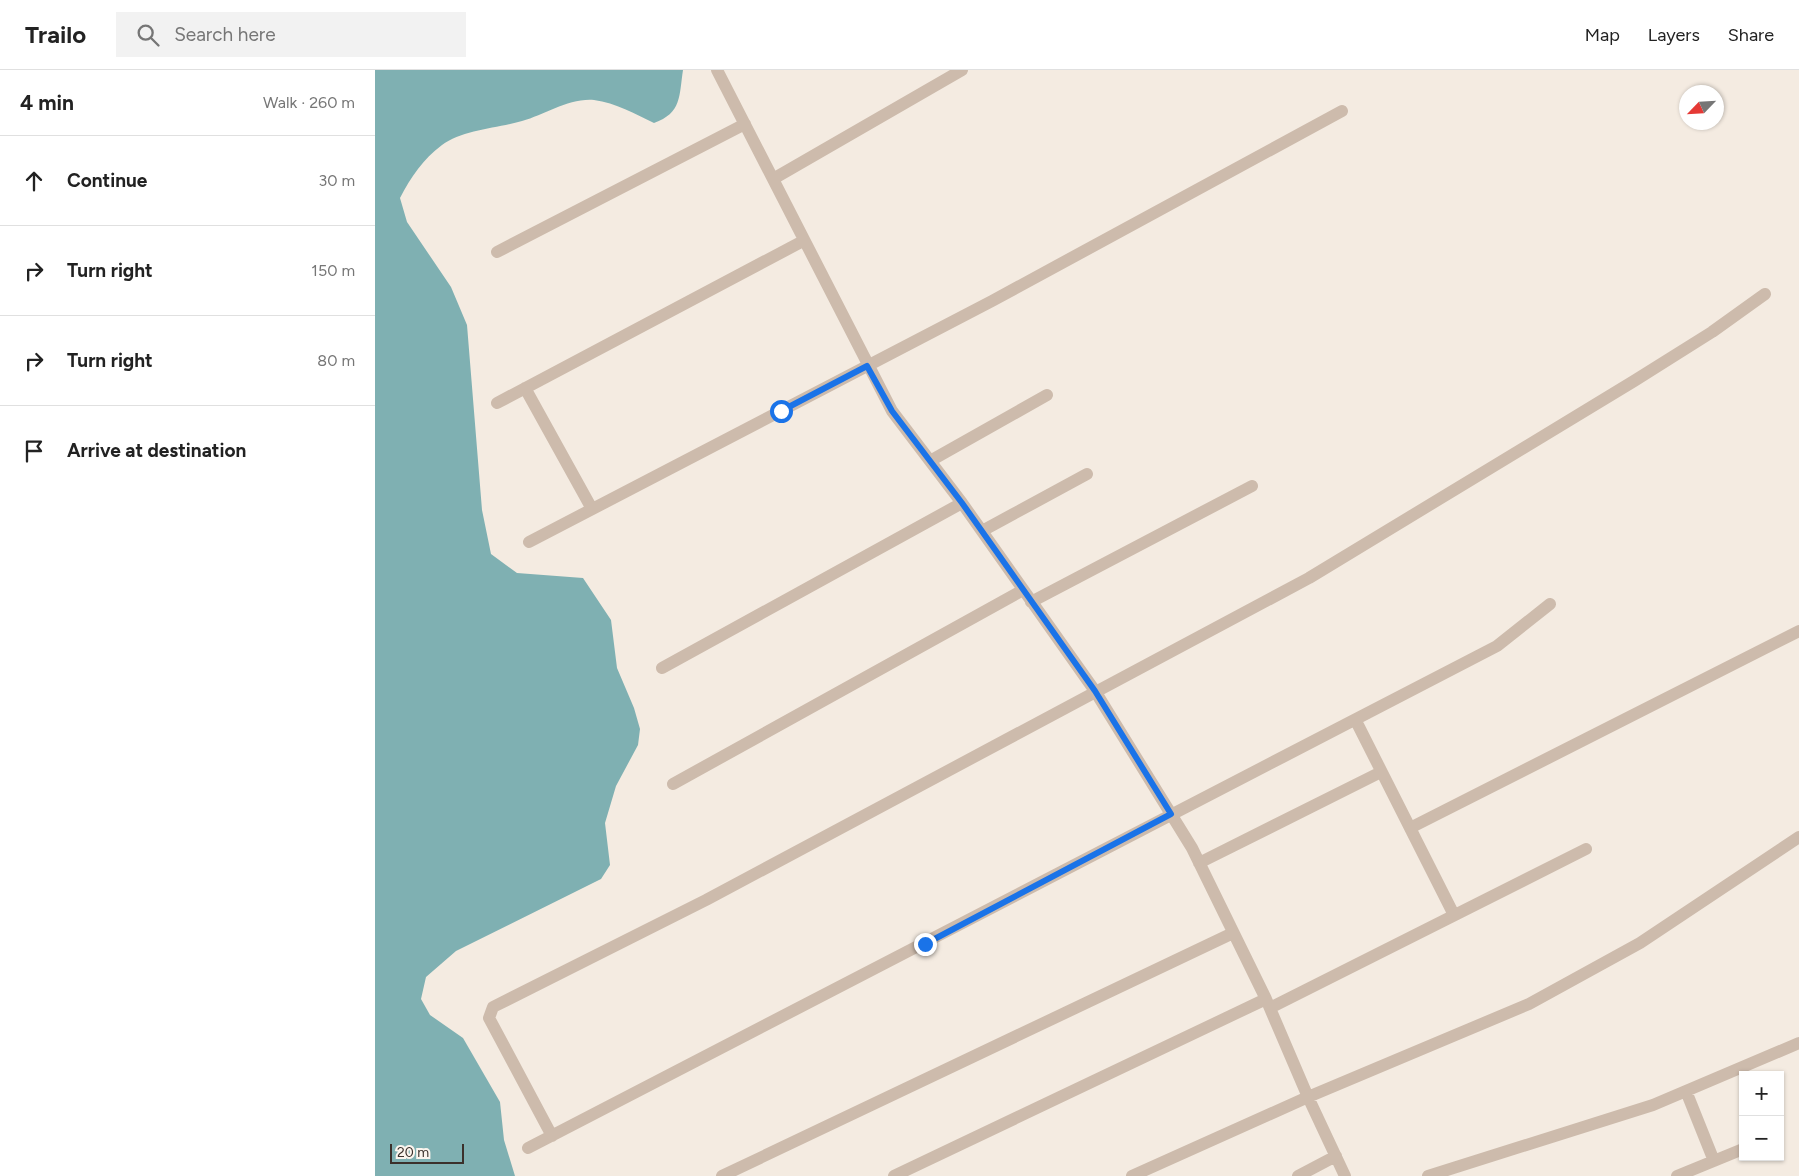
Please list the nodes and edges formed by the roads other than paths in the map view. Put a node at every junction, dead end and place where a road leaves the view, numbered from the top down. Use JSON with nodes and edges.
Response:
{"nodes":[{"id":1,"x":717,"y":70,"type":"edge"},
{"id":2,"x":961,"y":70,"type":"edge"},
{"id":3,"x":1342,"y":112,"type":"dead end"},
{"id":4,"x":745,"y":124,"type":"junction"},
{"id":5,"x":773,"y":179,"type":"junction"},
{"id":6,"x":803,"y":241,"type":"junction"},
{"id":7,"x":497,"y":252,"type":"dead end"},
{"id":8,"x":1765,"y":294,"type":"dead end"},
{"id":9,"x":867,"y":366,"type":"junction"},
{"id":10,"x":525,"y":388,"type":"junction"},
{"id":11,"x":1047,"y":394,"type":"dead end"},
{"id":12,"x":497,"y":403,"type":"dead end"},
{"id":13,"x":930,"y":461,"type":"junction"},
{"id":14,"x":1087,"y":474,"type":"dead end"},
{"id":15,"x":1253,"y":486,"type":"dead end"},
{"id":16,"x":962,"y":503,"type":"junction"},
{"id":17,"x":592,"y":509,"type":"junction"},
{"id":18,"x":981,"y":531,"type":"junction"},
{"id":19,"x":529,"y":542,"type":"dead end"},
{"id":20,"x":1023,"y":590,"type":"junction"},
{"id":21,"x":1031,"y":602,"type":"junction"},
{"id":22,"x":1550,"y":604,"type":"dead end"},
{"id":23,"x":1799,"y":630,"type":"edge"},
{"id":24,"x":662,"y":668,"type":"dead end"},
{"id":25,"x":1095,"y":691,"type":"junction"},
{"id":26,"x":1356,"y":721,"type":"junction"},
{"id":27,"x":1381,"y":772,"type":"junction"},
{"id":28,"x":673,"y":784,"type":"dead end"},
{"id":29,"x":1171,"y":814,"type":"junction"},
{"id":30,"x":1410,"y":828,"type":"junction"},
{"id":31,"x":1799,"y":837,"type":"edge"},
{"id":32,"x":1586,"y":849,"type":"dead end"},
{"id":33,"x":1199,"y":863,"type":"junction"},
{"id":34,"x":1454,"y":916,"type":"junction"},
{"id":35,"x":1233,"y":933,"type":"junction"},
{"id":36,"x":1268,"y":1004,"type":"junction"},
{"id":37,"x":1799,"y":1044,"type":"edge"},
{"id":38,"x":1686,"y":1091,"type":"junction"},
{"id":39,"x":1308,"y":1098,"type":"junction"},
{"id":40,"x":552,"y":1136,"type":"junction"},
{"id":41,"x":528,"y":1148,"type":"dead end"},
{"id":42,"x":1739,"y":1151,"type":"edge"},
{"id":43,"x":1336,"y":1156,"type":"junction"},
{"id":44,"x":1714,"y":1161,"type":"junction"},
{"id":45,"x":722,"y":1176,"type":"edge"},
{"id":46,"x":894,"y":1176,"type":"edge"},
{"id":47,"x":1132,"y":1176,"type":"edge"},
{"id":48,"x":1298,"y":1176,"type":"edge"},
{"id":49,"x":1345,"y":1176,"type":"edge"},
{"id":50,"x":1428,"y":1176,"type":"edge"},
{"id":51,"x":1677,"y":1176,"type":"edge"}],
"edges":[{"from":1,"to":4,"type":"street"},
{"from":2,"to":5,"type":"street"},
{"from":3,"to":9,"type":"street"},
{"from":4,"to":5,"type":"street"},
{"from":4,"to":7,"type":"street"},
{"from":5,"to":6,"type":"street"},
{"from":6,"to":9,"type":"street"},
{"from":6,"to":10,"type":"street"},
{"from":8,"to":25,"type":"street"},
{"from":9,"to":13,"type":"street"},
{"from":9,"to":17,"type":"street"},
{"from":10,"to":12,"type":"street"},
{"from":10,"to":17,"type":"street"},
{"from":11,"to":13,"type":"street"},
{"from":13,"to":16,"type":"street"},
{"from":14,"to":18,"type":"street"},
{"from":15,"to":21,"type":"street"},
{"from":16,"to":18,"type":"street"},
{"from":16,"to":24,"type":"street"},
{"from":17,"to":19,"type":"street"},
{"from":18,"to":20,"type":"street"},
{"from":20,"to":21,"type":"street"},
{"from":20,"to":28,"type":"street"},
{"from":21,"to":25,"type":"street"},
{"from":22,"to":26,"type":"street"},
{"from":23,"to":30,"type":"street"},
{"from":25,"to":29,"type":"street"},
{"from":25,"to":40,"type":"street"},
{"from":26,"to":27,"type":"street"},
{"from":26,"to":29,"type":"street"},
{"from":27,"to":30,"type":"street"},
{"from":27,"to":33,"type":"street"},
{"from":29,"to":33,"type":"street"},
{"from":29,"to":40,"type":"street"},
{"from":30,"to":34,"type":"street"},
{"from":31,"to":39,"type":"street"},
{"from":32,"to":34,"type":"street"},
{"from":33,"to":35,"type":"street"},
{"from":34,"to":36,"type":"street"},
{"from":35,"to":36,"type":"street"},
{"from":35,"to":45,"type":"street"},
{"from":36,"to":39,"type":"street"},
{"from":36,"to":46,"type":"street"},
{"from":37,"to":38,"type":"street"},
{"from":38,"to":44,"type":"street"},
{"from":38,"to":50,"type":"street"},
{"from":39,"to":43,"type":"street"},
{"from":39,"to":47,"type":"street"},
{"from":40,"to":41,"type":"street"},
{"from":42,"to":44,"type":"street"},
{"from":43,"to":48,"type":"street"},
{"from":43,"to":49,"type":"street"},
{"from":44,"to":51,"type":"street"}]}
